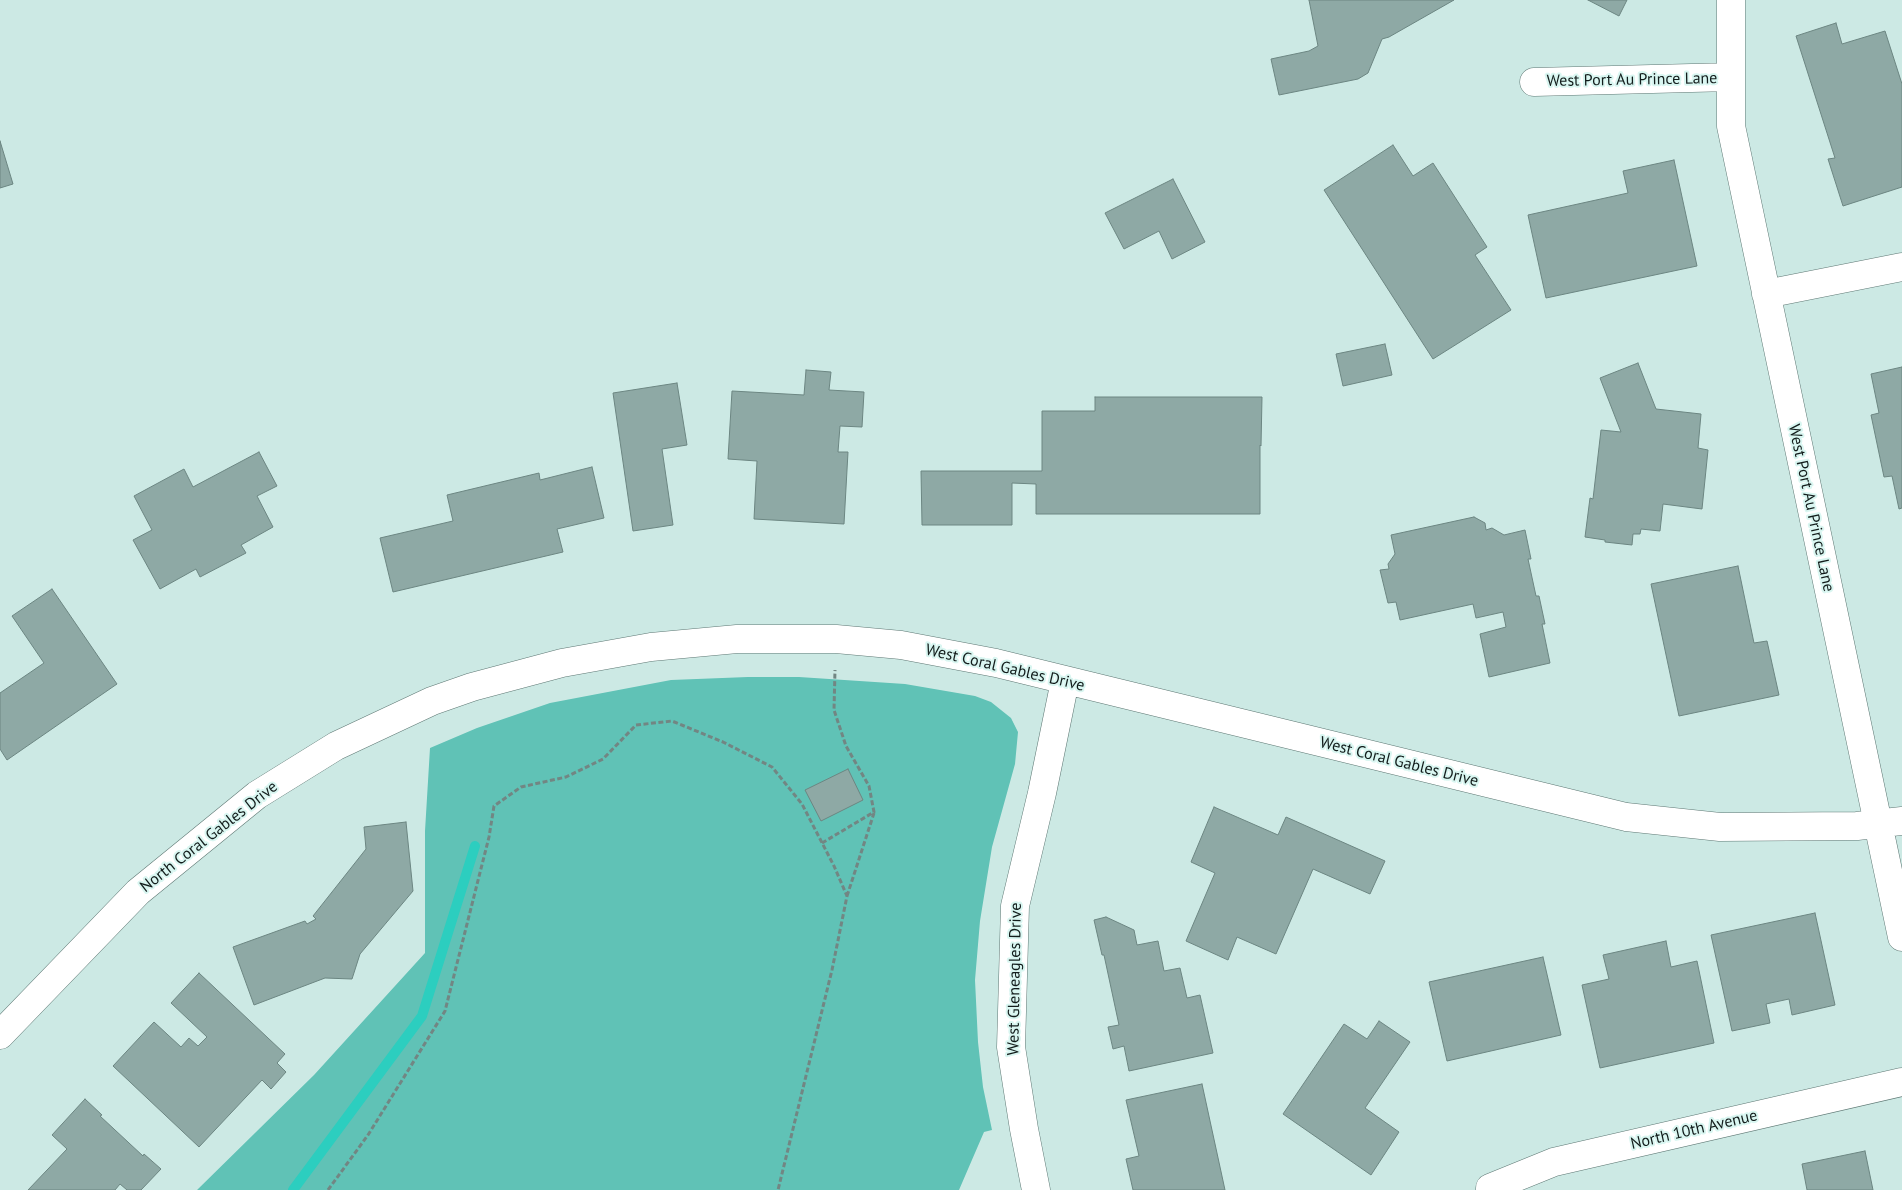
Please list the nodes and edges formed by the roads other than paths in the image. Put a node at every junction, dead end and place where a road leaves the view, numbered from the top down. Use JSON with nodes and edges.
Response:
{"nodes":[{"id":1,"x":1731,"y":0,"type":"edge"},
{"id":2,"x":1731,"y":77,"type":"junction"},
{"id":3,"x":1534,"y":82,"type":"dead end"},
{"id":4,"x":1902,"y":267,"type":"edge"},
{"id":5,"x":1766,"y":294,"type":"junction"},
{"id":6,"x":901,"y":645,"type":"joint"},
{"id":7,"x":1065,"y":681,"type":"junction"},
{"id":8,"x":1890,"y":822,"type":"edge"},
{"id":9,"x":1902,"y":937,"type":"edge"},
{"id":10,"x":0,"y":1035,"type":"edge"},
{"id":11,"x":1902,"y":1082,"type":"edge"},
{"id":12,"x":1490,"y":1189,"type":"edge"},
{"id":13,"x":1036,"y":1190,"type":"edge"}],
"edges":[{"from":1,"to":2,"type":"street","name":"West Port Au Prince Lane"},
{"from":2,"to":3,"type":"street","name":"West Port Au Prince Lane"},
{"from":2,"to":5,"type":"street","name":"West Port Au Prince Lane"},
{"from":4,"to":5,"type":"street"},
{"from":5,"to":8,"type":"street","name":"West Port Au Prince Lane"},
{"from":6,"to":7,"type":"street","name":"West Coral Gables Drive"},
{"from":6,"to":10,"type":"street","name":"North Coral Gables Drive"},
{"from":7,"to":8,"type":"street","name":"West Coral Gables Drive"},
{"from":7,"to":13,"type":"street","name":"West Gleneagles Drive"},
{"from":8,"to":9,"type":"street","name":"West Port Au Prince Lane"},
{"from":11,"to":12,"type":"street","name":"North 10th Avenue"}]}
